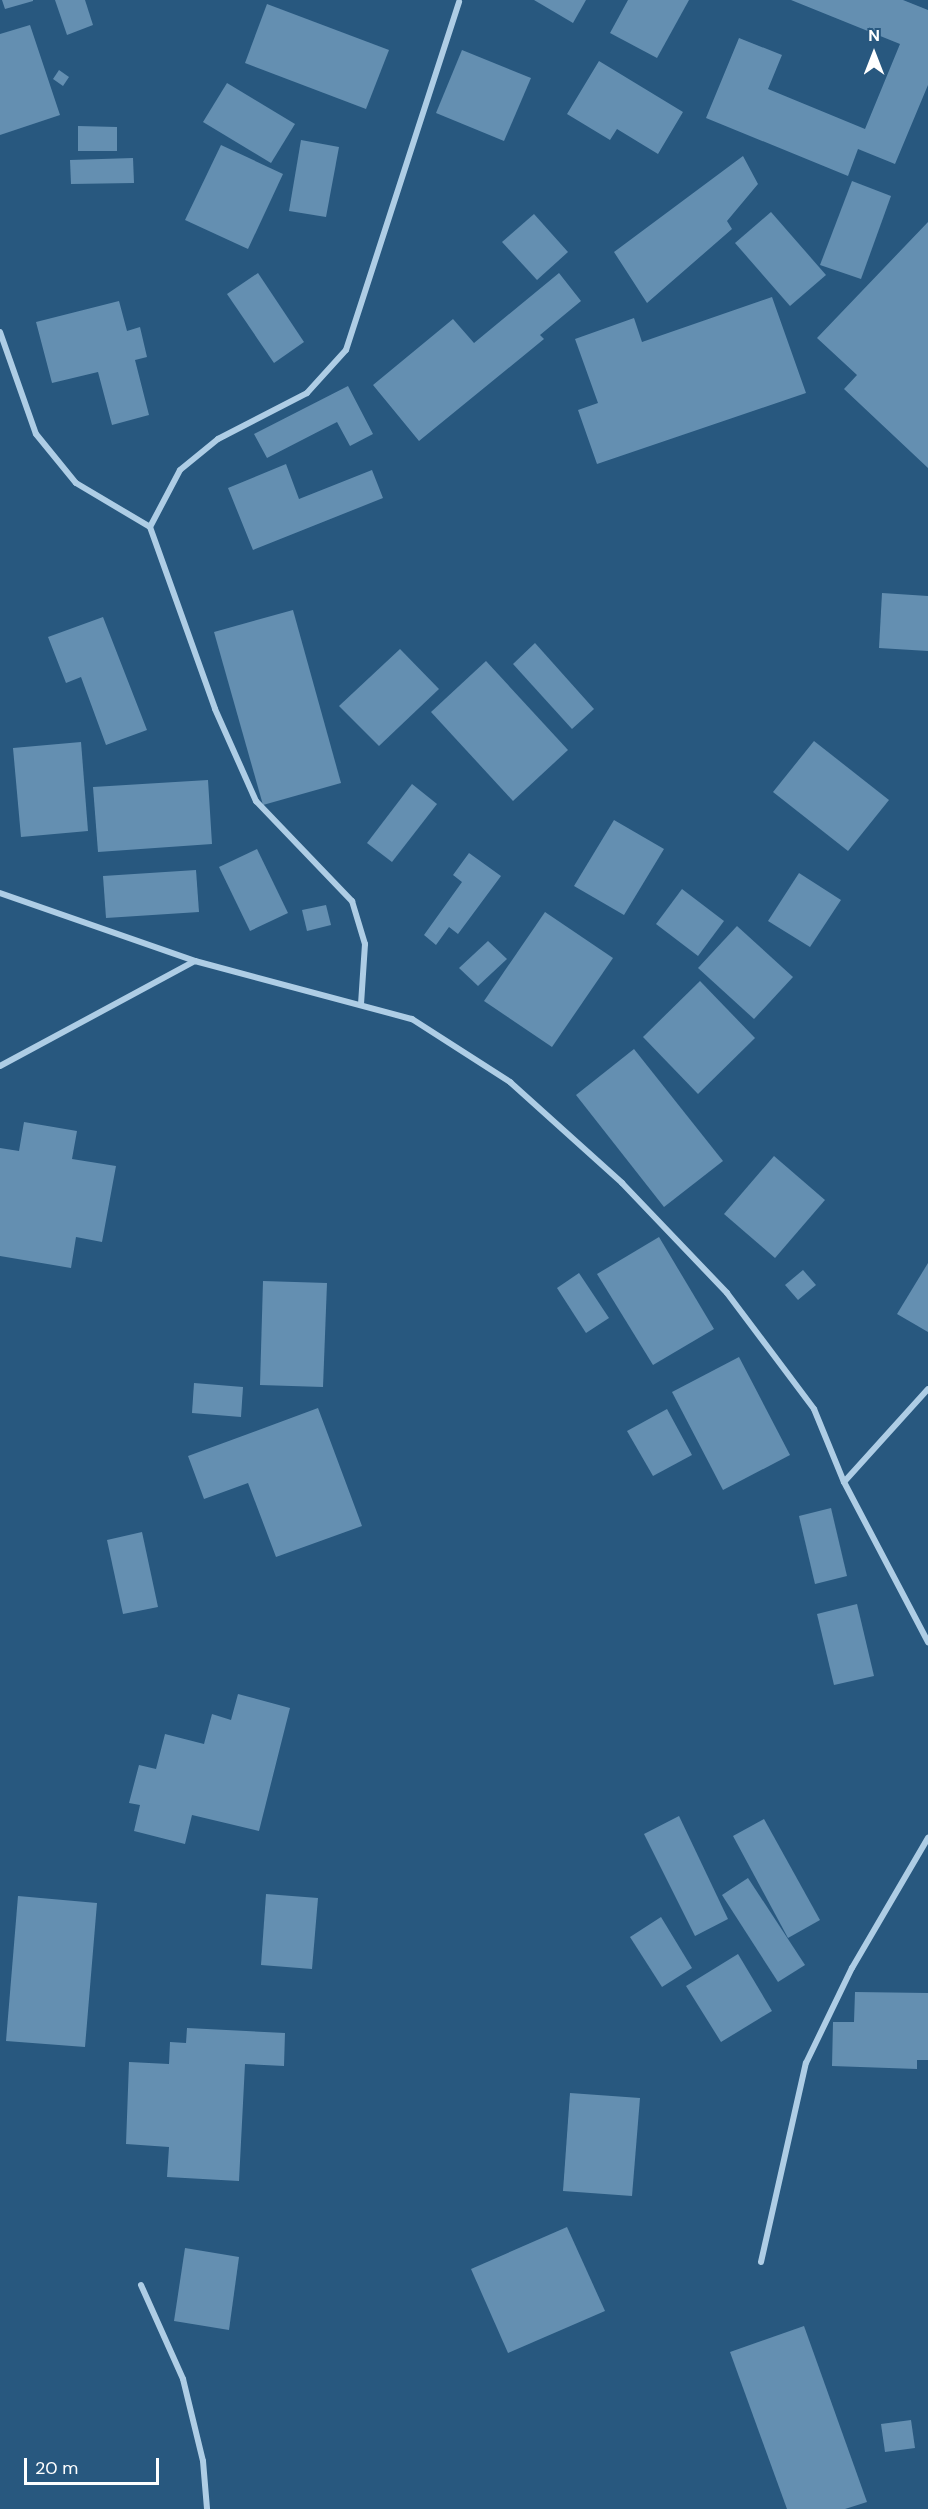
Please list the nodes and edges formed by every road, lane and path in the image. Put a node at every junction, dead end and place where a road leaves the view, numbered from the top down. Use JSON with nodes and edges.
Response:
{"nodes":[{"id":1,"x":459,"y":2,"type":"dead end"},
{"id":2,"x":0,"y":332,"type":"edge"},
{"id":3,"x":150,"y":527,"type":"junction"},
{"id":4,"x":0,"y":893,"type":"edge"},
{"id":5,"x":195,"y":961,"type":"junction"},
{"id":6,"x":361,"y":1004,"type":"junction"},
{"id":7,"x":0,"y":1066,"type":"edge"},
{"id":8,"x":928,"y":1389,"type":"edge"},
{"id":9,"x":844,"y":1482,"type":"junction"},
{"id":10,"x":928,"y":1642,"type":"edge"},
{"id":11,"x":928,"y":1838,"type":"edge"},
{"id":12,"x":761,"y":2262,"type":"dead end"},
{"id":13,"x":141,"y":2285,"type":"dead end"},
{"id":14,"x":207,"y":2509,"type":"edge"}],
"edges":[{"from":1,"to":3,"type":"street"},
{"from":2,"to":3,"type":"street"},
{"from":3,"to":6,"type":"street"},
{"from":4,"to":5,"type":"street"},
{"from":5,"to":6,"type":"street"},
{"from":5,"to":7,"type":"street"},
{"from":6,"to":9,"type":"street"},
{"from":8,"to":9,"type":"street"},
{"from":9,"to":10,"type":"street"},
{"from":11,"to":12,"type":"street"},
{"from":13,"to":14,"type":"street"}]}
